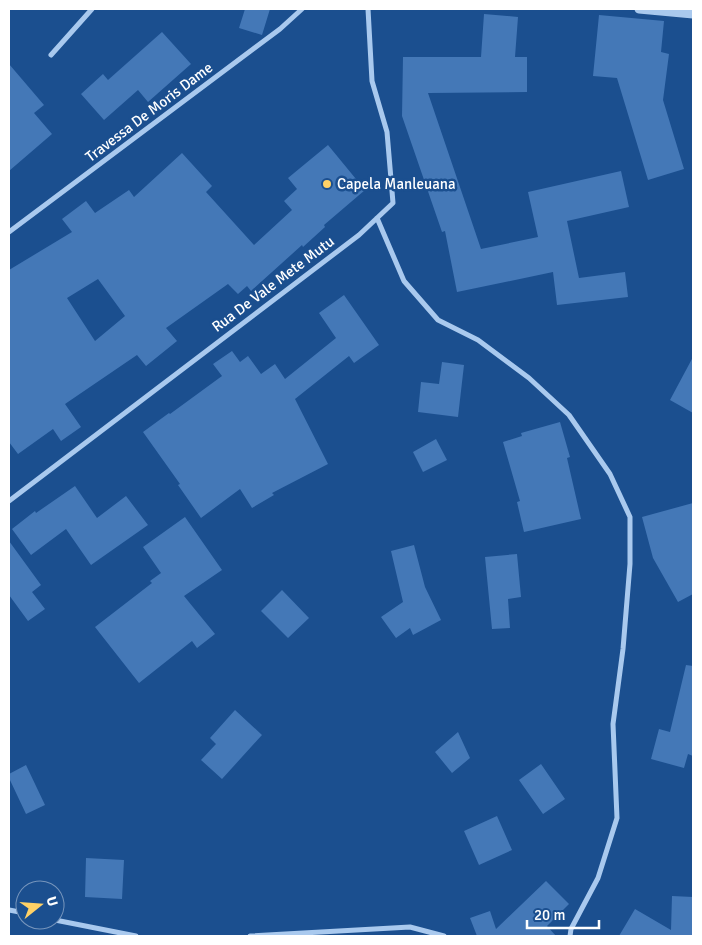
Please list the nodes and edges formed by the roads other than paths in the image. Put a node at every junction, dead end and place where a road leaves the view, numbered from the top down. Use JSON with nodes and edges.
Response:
{"nodes":[{"id":1,"x":92,"y":9,"type":"edge"},
{"id":2,"x":302,"y":9,"type":"edge"},
{"id":3,"x":368,"y":9,"type":"edge"},
{"id":4,"x":639,"y":9,"type":"edge"},
{"id":5,"x":693,"y":14,"type":"edge"},
{"id":6,"x":51,"y":55,"type":"dead end"},
{"id":7,"x":377,"y":218,"type":"junction"},
{"id":8,"x":9,"y":232,"type":"edge"},
{"id":9,"x":9,"y":501,"type":"edge"},
{"id":10,"x":65,"y":922,"type":"edge"},
{"id":11,"x":136,"y":936,"type":"edge"},
{"id":12,"x":250,"y":936,"type":"edge"},
{"id":13,"x":444,"y":936,"type":"edge"},
{"id":14,"x":570,"y":936,"type":"edge"}],
"edges":[{"from":1,"to":6,"type":"street"},
{"from":2,"to":8,"type":"street","name":"Travessa De Moris Dame"},
{"from":3,"to":7,"type":"street","name":"Rua De Vale Mete Mutu"},
{"from":4,"to":5,"type":"street"},
{"from":7,"to":9,"type":"street","name":"Rua De Vale Mete Mutu"},
{"from":7,"to":14,"type":"street"},
{"from":10,"to":11,"type":"street"},
{"from":12,"to":13,"type":"street"}]}
